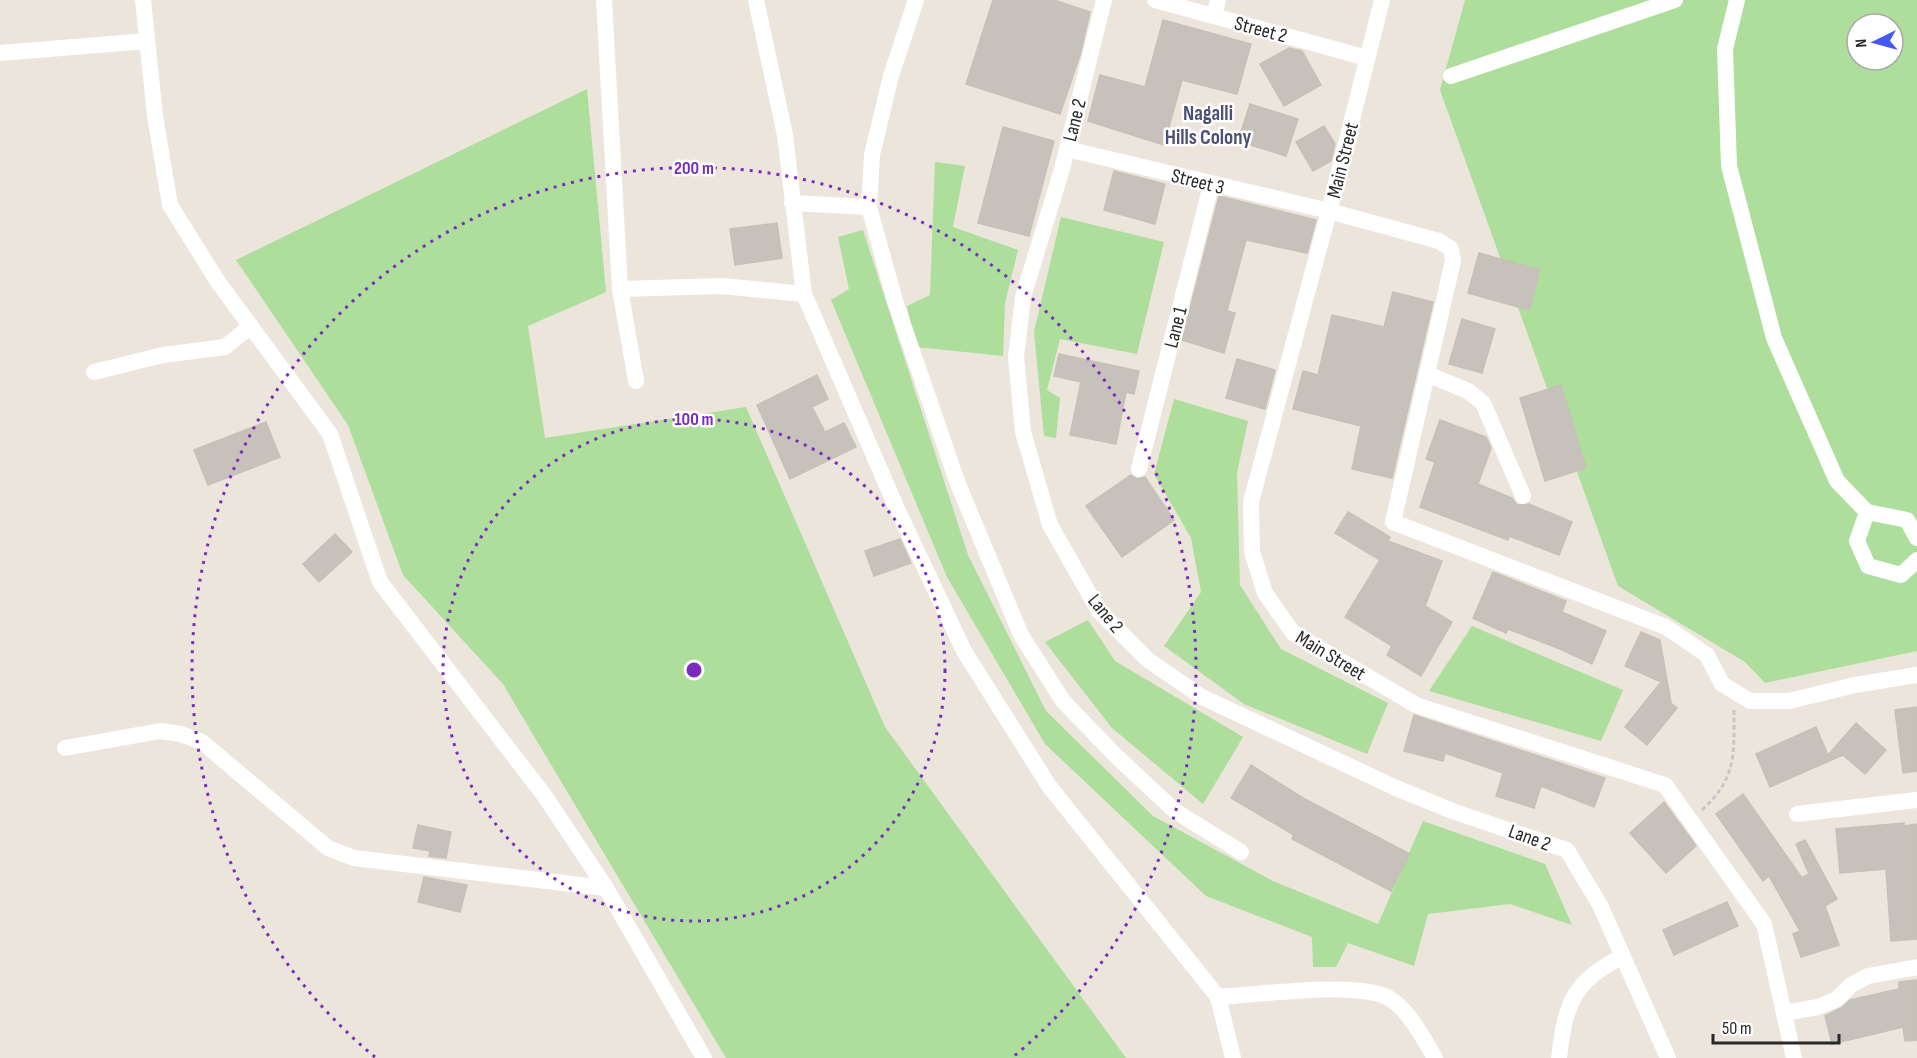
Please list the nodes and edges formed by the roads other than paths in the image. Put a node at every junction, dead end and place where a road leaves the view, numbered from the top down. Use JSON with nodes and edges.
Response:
{"nodes":[{"id":1,"x":143,"y":0,"type":"edge"},
{"id":2,"x":604,"y":0,"type":"edge"},
{"id":3,"x":756,"y":0,"type":"edge"},
{"id":4,"x":916,"y":0,"type":"edge"},
{"id":5,"x":1104,"y":0,"type":"edge"},
{"id":6,"x":1155,"y":0,"type":"edge"},
{"id":7,"x":1382,"y":0,"type":"edge"},
{"id":8,"x":1675,"y":0,"type":"edge"},
{"id":9,"x":1737,"y":0,"type":"edge"},
{"id":10,"x":1216,"y":8,"type":"edge"},
{"id":11,"x":147,"y":42,"type":"junction"},
{"id":12,"x":0,"y":53,"type":"edge"},
{"id":13,"x":1367,"y":58,"type":"junction"},
{"id":14,"x":1452,"y":76,"type":"dead end"},
{"id":15,"x":1067,"y":149,"type":"junction"},
{"id":16,"x":1211,"y":185,"type":"junction"},
{"id":17,"x":792,"y":203,"type":"junction"},
{"id":18,"x":869,"y":207,"type":"junction"},
{"id":19,"x":1329,"y":211,"type":"junction"},
{"id":20,"x":620,"y":289,"type":"junction"},
{"id":21,"x":804,"y":294,"type":"junction"},
{"id":22,"x":251,"y":326,"type":"junction"},
{"id":23,"x":94,"y":372,"type":"dead end"},
{"id":24,"x":1427,"y":374,"type":"junction"},
{"id":25,"x":636,"y":381,"type":"dead end"},
{"id":26,"x":1139,"y":469,"type":"dead end"},
{"id":27,"x":1523,"y":496,"type":"dead end"},
{"id":28,"x":1868,"y":512,"type":"junction"},
{"id":29,"x":1917,"y":538,"type":"edge"},
{"id":30,"x":1917,"y":560,"type":"edge"},
{"id":31,"x":1917,"y":675,"type":"edge"},
{"id":32,"x":65,"y":748,"type":"dead end"},
{"id":33,"x":1917,"y":800,"type":"edge"},
{"id":34,"x":1797,"y":814,"type":"dead end"},
{"id":35,"x":1241,"y":852,"type":"dead end"},
{"id":36,"x":606,"y":888,"type":"junction"},
{"id":37,"x":1622,"y":957,"type":"junction"},
{"id":38,"x":1917,"y":967,"type":"edge"},
{"id":39,"x":1218,"y":998,"type":"junction"},
{"id":40,"x":1784,"y":1013,"type":"junction"},
{"id":41,"x":704,"y":1058,"type":"edge"},
{"id":42,"x":1233,"y":1058,"type":"edge"},
{"id":43,"x":1435,"y":1058,"type":"edge"},
{"id":44,"x":1559,"y":1058,"type":"edge"},
{"id":45,"x":1668,"y":1058,"type":"edge"},
{"id":46,"x":1794,"y":1058,"type":"edge"}],
"edges":[{"from":1,"to":11,"type":"street"},
{"from":2,"to":20,"type":"street"},
{"from":3,"to":17,"type":"street"},
{"from":4,"to":18,"type":"street"},
{"from":5,"to":15,"type":"street","name":"Lane 2"},
{"from":6,"to":10,"type":"street","name":"Street 2"},
{"from":7,"to":13,"type":"street","name":"Main Street"},
{"from":8,"to":14,"type":"street"},
{"from":9,"to":28,"type":"street"},
{"from":10,"to":13,"type":"street","name":"Street 2"},
{"from":11,"to":12,"type":"street"},
{"from":11,"to":22,"type":"street"},
{"from":13,"to":19,"type":"street","name":"Main Street"},
{"from":15,"to":16,"type":"street","name":"Street 3"},
{"from":15,"to":37,"type":"street","name":"Lane 2"},
{"from":16,"to":19,"type":"street","name":"Street 3"},
{"from":16,"to":26,"type":"street","name":"Lane 1"},
{"from":17,"to":18,"type":"street"},
{"from":17,"to":21,"type":"street"},
{"from":18,"to":35,"type":"street"},
{"from":19,"to":24,"type":"street","name":"Street 3"},
{"from":19,"to":40,"type":"street","name":"Main Street"},
{"from":20,"to":21,"type":"street"},
{"from":20,"to":25,"type":"street"},
{"from":21,"to":39,"type":"street"},
{"from":22,"to":23,"type":"street"},
{"from":22,"to":36,"type":"street"},
{"from":24,"to":27,"type":"street"},
{"from":24,"to":31,"type":"street"},
{"from":28,"to":29,"type":"street"},
{"from":28,"to":30,"type":"street"},
{"from":32,"to":36,"type":"street"},
{"from":33,"to":34,"type":"street"},
{"from":36,"to":41,"type":"street"},
{"from":37,"to":44,"type":"street"},
{"from":37,"to":45,"type":"street","name":"Lane 2"},
{"from":38,"to":40,"type":"street"},
{"from":39,"to":42,"type":"street"},
{"from":39,"to":43,"type":"street"},
{"from":40,"to":46,"type":"street","name":"Main Street"}]}
